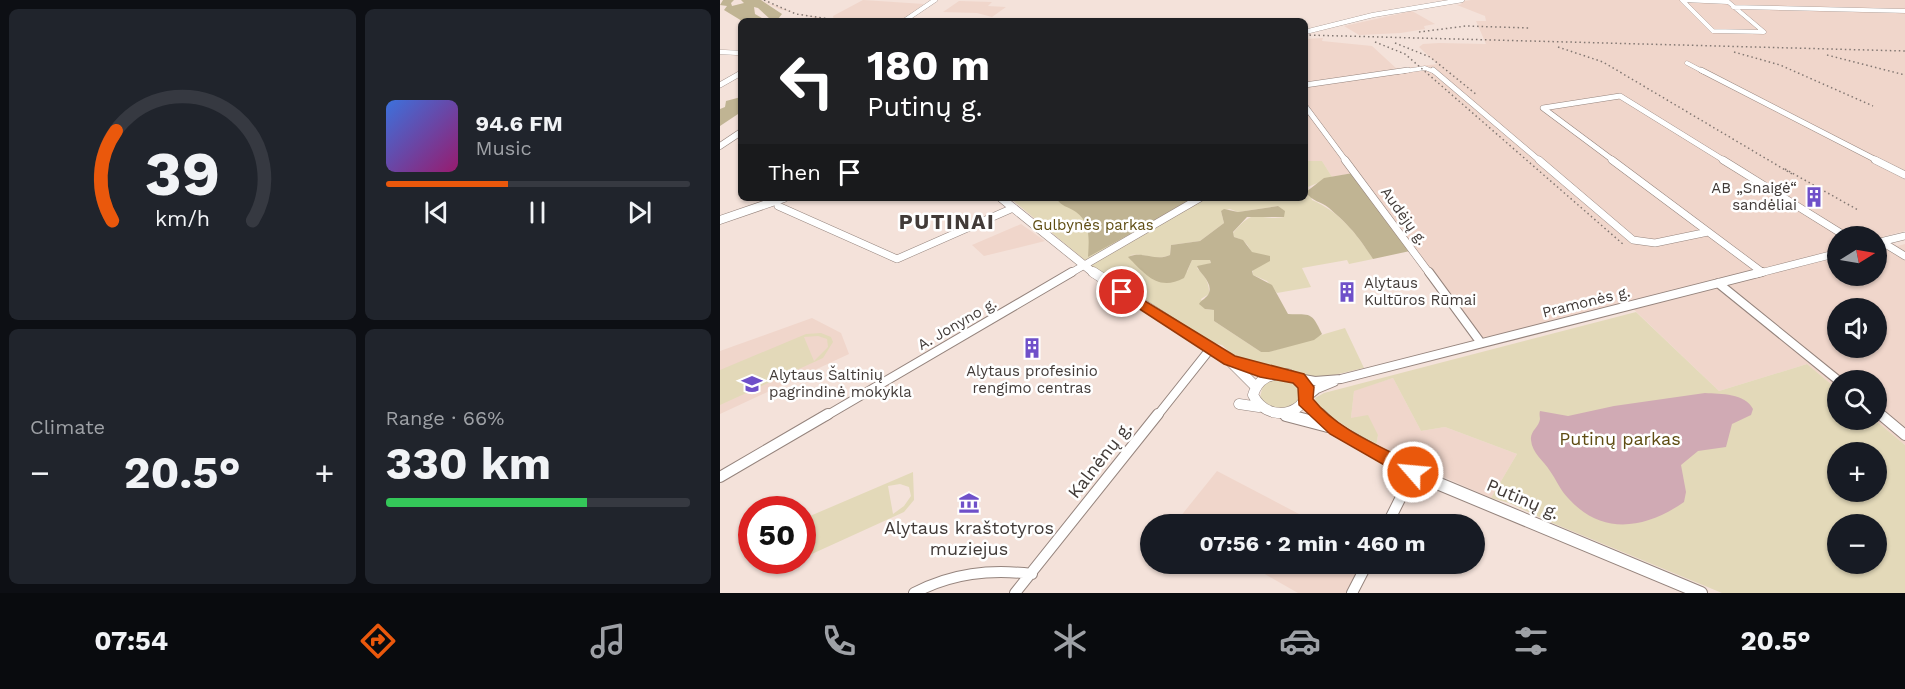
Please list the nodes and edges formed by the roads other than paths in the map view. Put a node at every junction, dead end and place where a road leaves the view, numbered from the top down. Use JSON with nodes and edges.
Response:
{"nodes":[{"id":1,"x":935,"y":0,"type":"edge"},
{"id":2,"x":1462,"y":0,"type":"edge"},
{"id":3,"x":1726,"y":1,"type":"edge"},
{"id":4,"x":1733,"y":7,"type":"junction"},
{"id":5,"x":1905,"y":11,"type":"edge"},
{"id":6,"x":908,"y":18,"type":"edge"},
{"id":7,"x":1308,"y":30,"type":"edge"},
{"id":8,"x":720,"y":52,"type":"edge"},
{"id":9,"x":738,"y":53,"type":"edge"},
{"id":10,"x":1687,"y":63,"type":"dead end"},
{"id":11,"x":738,"y":75,"type":"edge"},
{"id":12,"x":720,"y":85,"type":"edge"},
{"id":13,"x":1308,"y":85,"type":"edge"},
{"id":14,"x":1308,"y":110,"type":"edge"},
{"id":15,"x":738,"y":134,"type":"edge"},
{"id":16,"x":720,"y":146,"type":"edge"},
{"id":17,"x":1905,"y":175,"type":"edge"},
{"id":18,"x":759,"y":201,"type":"edge"},
{"id":19,"x":776,"y":201,"type":"edge"},
{"id":20,"x":782,"y":201,"type":"edge"},
{"id":21,"x":1005,"y":201,"type":"edge"},
{"id":22,"x":1195,"y":201,"type":"edge"},
{"id":23,"x":778,"y":206,"type":"junction"},
{"id":24,"x":758,"y":207,"type":"junction"},
{"id":25,"x":1013,"y":208,"type":"junction"},
{"id":26,"x":720,"y":215,"type":"edge"},
{"id":27,"x":720,"y":220,"type":"edge"},
{"id":28,"x":1829,"y":226,"type":"edge"},
{"id":29,"x":1708,"y":232,"type":"junction"},
{"id":30,"x":1905,"y":236,"type":"edge"},
{"id":31,"x":1887,"y":240,"type":"edge"},
{"id":32,"x":1887,"y":246,"type":"edge"},
{"id":33,"x":1827,"y":256,"type":"edge"},
{"id":34,"x":1905,"y":256,"type":"edge"},
{"id":35,"x":1083,"y":266,"type":"junction"},
{"id":36,"x":1762,"y":272,"type":"junction"},
{"id":37,"x":1718,"y":283,"type":"junction"},
{"id":38,"x":1481,"y":343,"type":"junction"},
{"id":39,"x":1210,"y":348,"type":"junction"},
{"id":40,"x":1229,"y":360,"type":"junction"},
{"id":41,"x":1827,"y":371,"type":"edge"},
{"id":42,"x":1276,"y":374,"type":"junction"},
{"id":43,"x":1298,"y":378,"type":"junction"},
{"id":44,"x":1341,"y":378,"type":"junction"},
{"id":45,"x":1255,"y":391,"type":"junction"},
{"id":46,"x":1305,"y":399,"type":"junction"},
{"id":47,"x":1280,"y":414,"type":"junction"},
{"id":48,"x":1887,"y":420,"type":"edge"},
{"id":49,"x":1335,"y":429,"type":"junction"},
{"id":50,"x":1905,"y":435,"type":"edge"},
{"id":51,"x":1413,"y":472,"type":"junction"},
{"id":52,"x":720,"y":477,"type":"edge"},
{"id":53,"x":1392,"y":514,"type":"edge"},
{"id":54,"x":1032,"y":574,"type":"junction"},
{"id":55,"x":1362,"y":574,"type":"edge"},
{"id":56,"x":914,"y":593,"type":"edge"},
{"id":57,"x":1016,"y":593,"type":"edge"},
{"id":58,"x":1352,"y":593,"type":"edge"},
{"id":59,"x":1701,"y":593,"type":"edge"}],
"edges":[{"from":1,"to":6,"type":"main road"},
{"from":2,"to":7,"type":"main road"},
{"from":3,"to":4,"type":"street"},
{"from":3,"to":4,"type":"street"},
{"from":4,"to":5,"type":"street"},
{"from":8,"to":9,"type":"main road"},
{"from":10,"to":17,"type":"street"},
{"from":11,"to":12,"type":"street"},
{"from":13,"to":29,"type":"street"},
{"from":14,"to":38,"type":"street","name":"Audėjų g."},
{"from":15,"to":16,"type":"main road"},
{"from":18,"to":26,"type":"main road"},
{"from":19,"to":24,"type":"main road"},
{"from":20,"to":23,"type":"main road"},
{"from":21,"to":25,"type":"main road"},
{"from":22,"to":35,"type":"street"},
{"from":23,"to":24,"type":"main road"},
{"from":23,"to":25,"type":"street"},
{"from":24,"to":27,"type":"main road"},
{"from":25,"to":35,"type":"main road"},
{"from":28,"to":29,"type":"street"},
{"from":29,"to":36,"type":"street"},
{"from":30,"to":31,"type":"street"},
{"from":32,"to":34,"type":"street"},
{"from":33,"to":36,"type":"street","name":"Pramonės g."},
{"from":35,"to":39,"type":"main road"},
{"from":35,"to":52,"type":"street","name":"A. Jonyno g."},
{"from":36,"to":37,"type":"street","name":"Pramonės g."},
{"from":37,"to":38,"type":"street","name":"Pramonės g."},
{"from":37,"to":41,"type":"street"},
{"from":38,"to":44,"type":"street","name":"Pramonės g."},
{"from":39,"to":40,"type":"main road"},
{"from":39,"to":54,"type":"street","name":"Kalnėnų g."},
{"from":40,"to":42,"type":"main road"},
{"from":40,"to":45,"type":"main road"},
{"from":42,"to":43,"type":"main road"},
{"from":42,"to":45,"type":"main road"},
{"from":43,"to":44,"type":"street"},
{"from":43,"to":46,"type":"main road"},
{"from":44,"to":46,"type":"street"},
{"from":45,"to":47,"type":"main road","name":"Putinų g."},
{"from":46,"to":47,"type":"main road"},
{"from":46,"to":49,"type":"main road","name":"Putinų g."},
{"from":47,"to":49,"type":"main road","name":"Putinų g."},
{"from":48,"to":50,"type":"street"},
{"from":49,"to":51,"type":"main road","name":"Putinų g."},
{"from":51,"to":53,"type":"street"},
{"from":51,"to":59,"type":"main road","name":"Putinų g."},
{"from":54,"to":56,"type":"street"},
{"from":54,"to":57,"type":"street","name":"Kalnėnų g."},
{"from":55,"to":58,"type":"street"}]}
